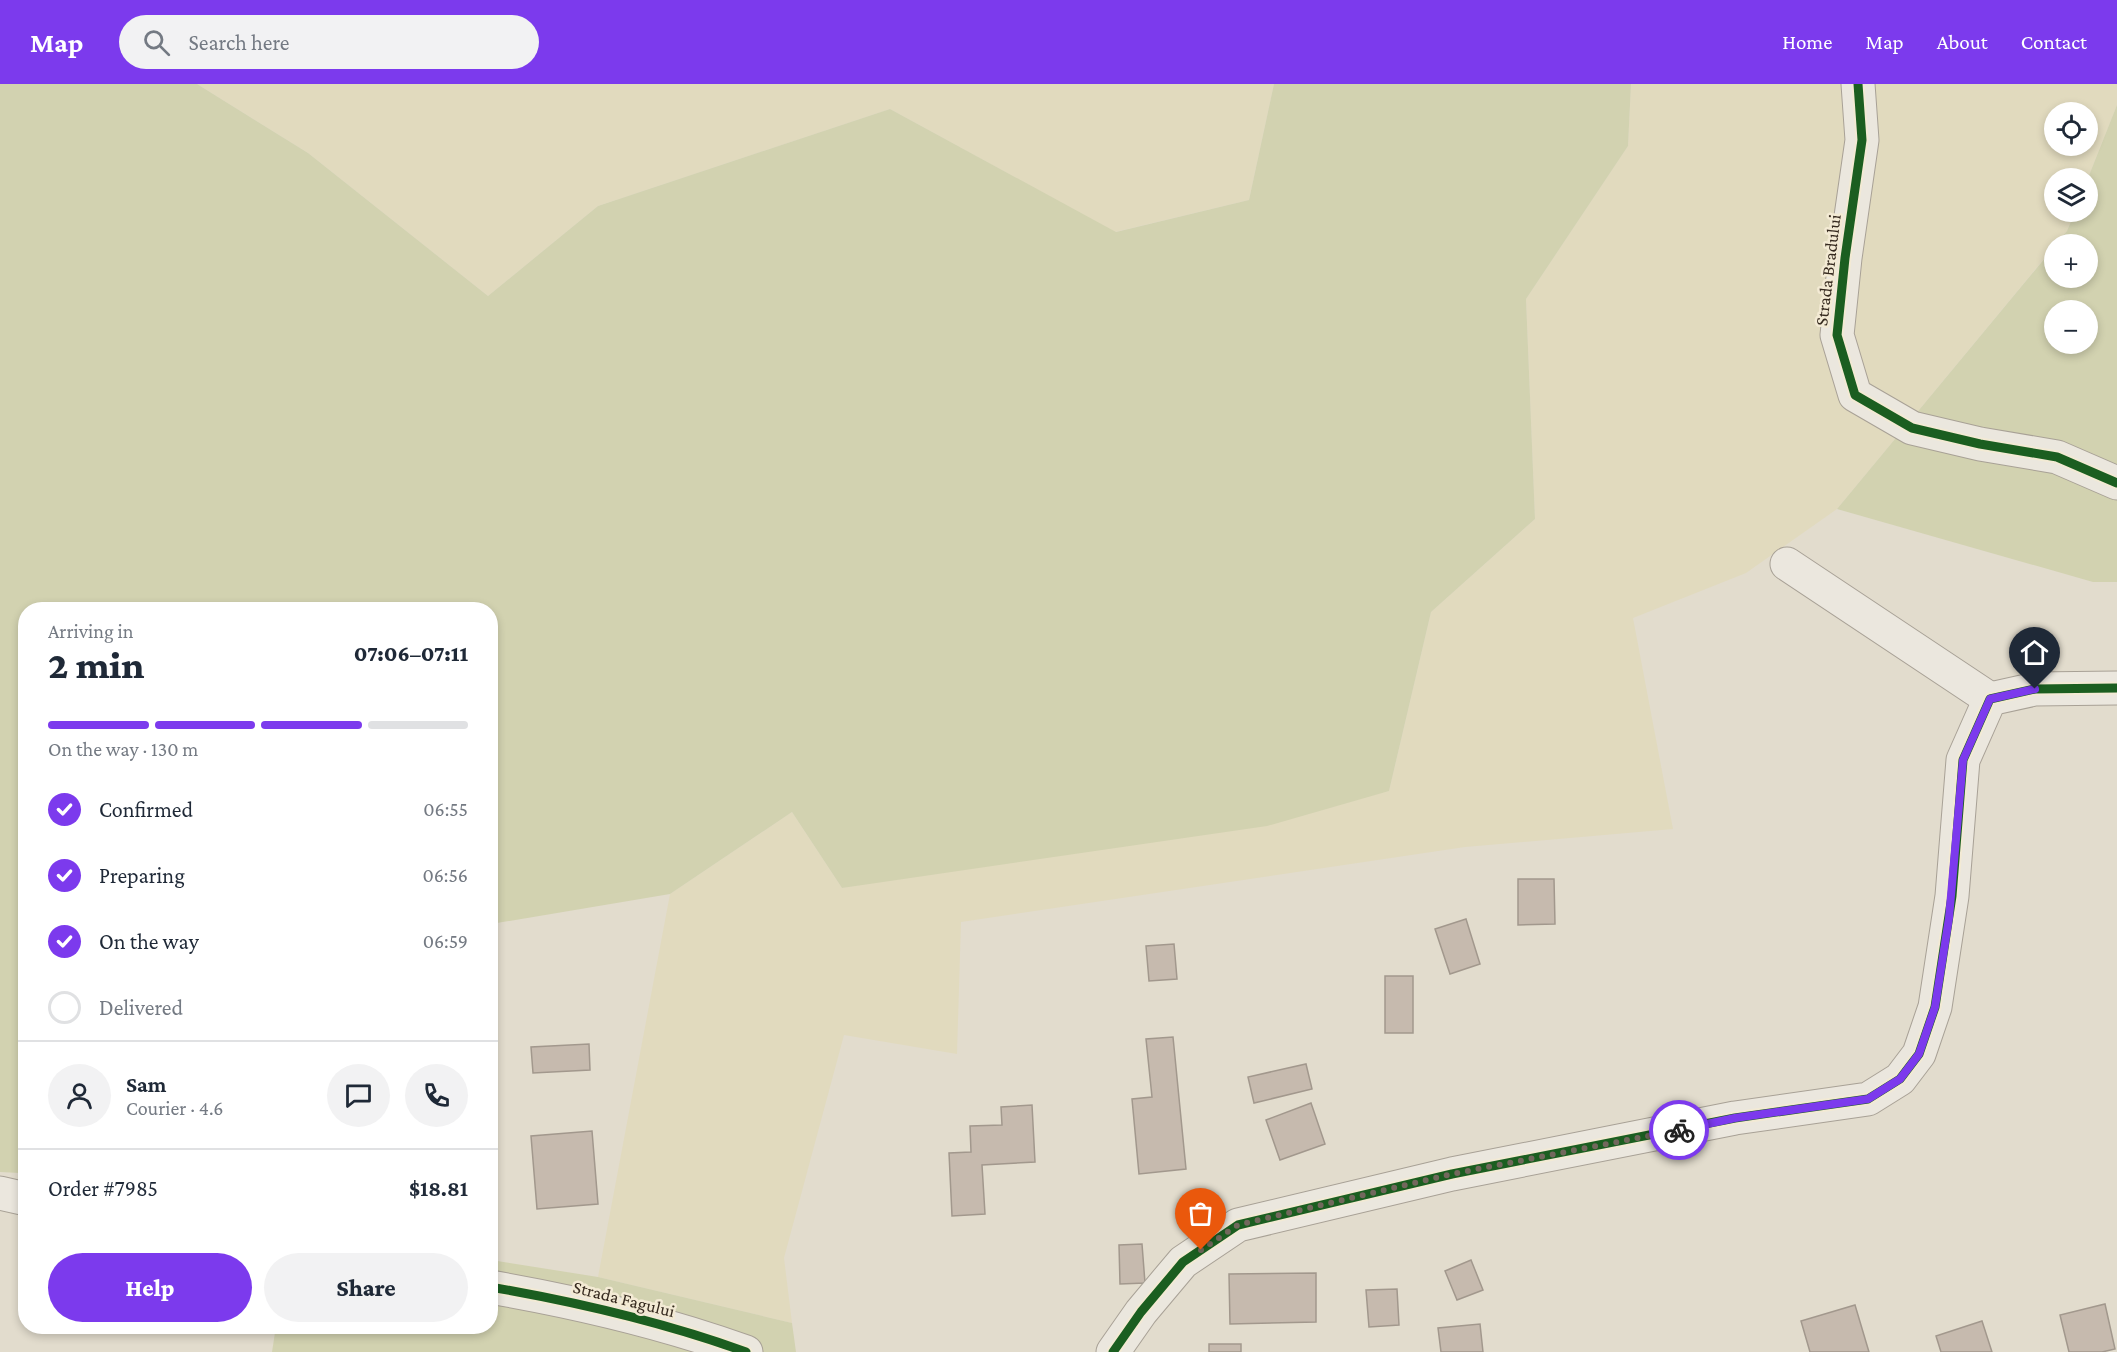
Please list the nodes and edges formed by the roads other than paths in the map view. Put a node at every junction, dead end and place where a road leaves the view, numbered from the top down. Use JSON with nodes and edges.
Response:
{"nodes":[{"id":1,"x":1858,"y":84,"type":"edge"},
{"id":2,"x":2117,"y":483,"type":"edge"},
{"id":3,"x":1787,"y":564,"type":"dead end"},
{"id":4,"x":2117,"y":688,"type":"edge"},
{"id":5,"x":1990,"y":699,"type":"junction"},
{"id":6,"x":0,"y":1193,"type":"edge"},
{"id":7,"x":18,"y":1196,"type":"edge"},
{"id":8,"x":498,"y":1288,"type":"edge"},
{"id":9,"x":746,"y":1352,"type":"edge"},
{"id":10,"x":1113,"y":1352,"type":"edge"}],
"edges":[{"from":1,"to":2,"type":"street","name":"Strada Bradului"},
{"from":3,"to":5,"type":"street"},
{"from":4,"to":5,"type":"street"},
{"from":5,"to":10,"type":"street"},
{"from":6,"to":7,"type":"street"},
{"from":8,"to":9,"type":"street","name":"Strada Fagului"}]}
